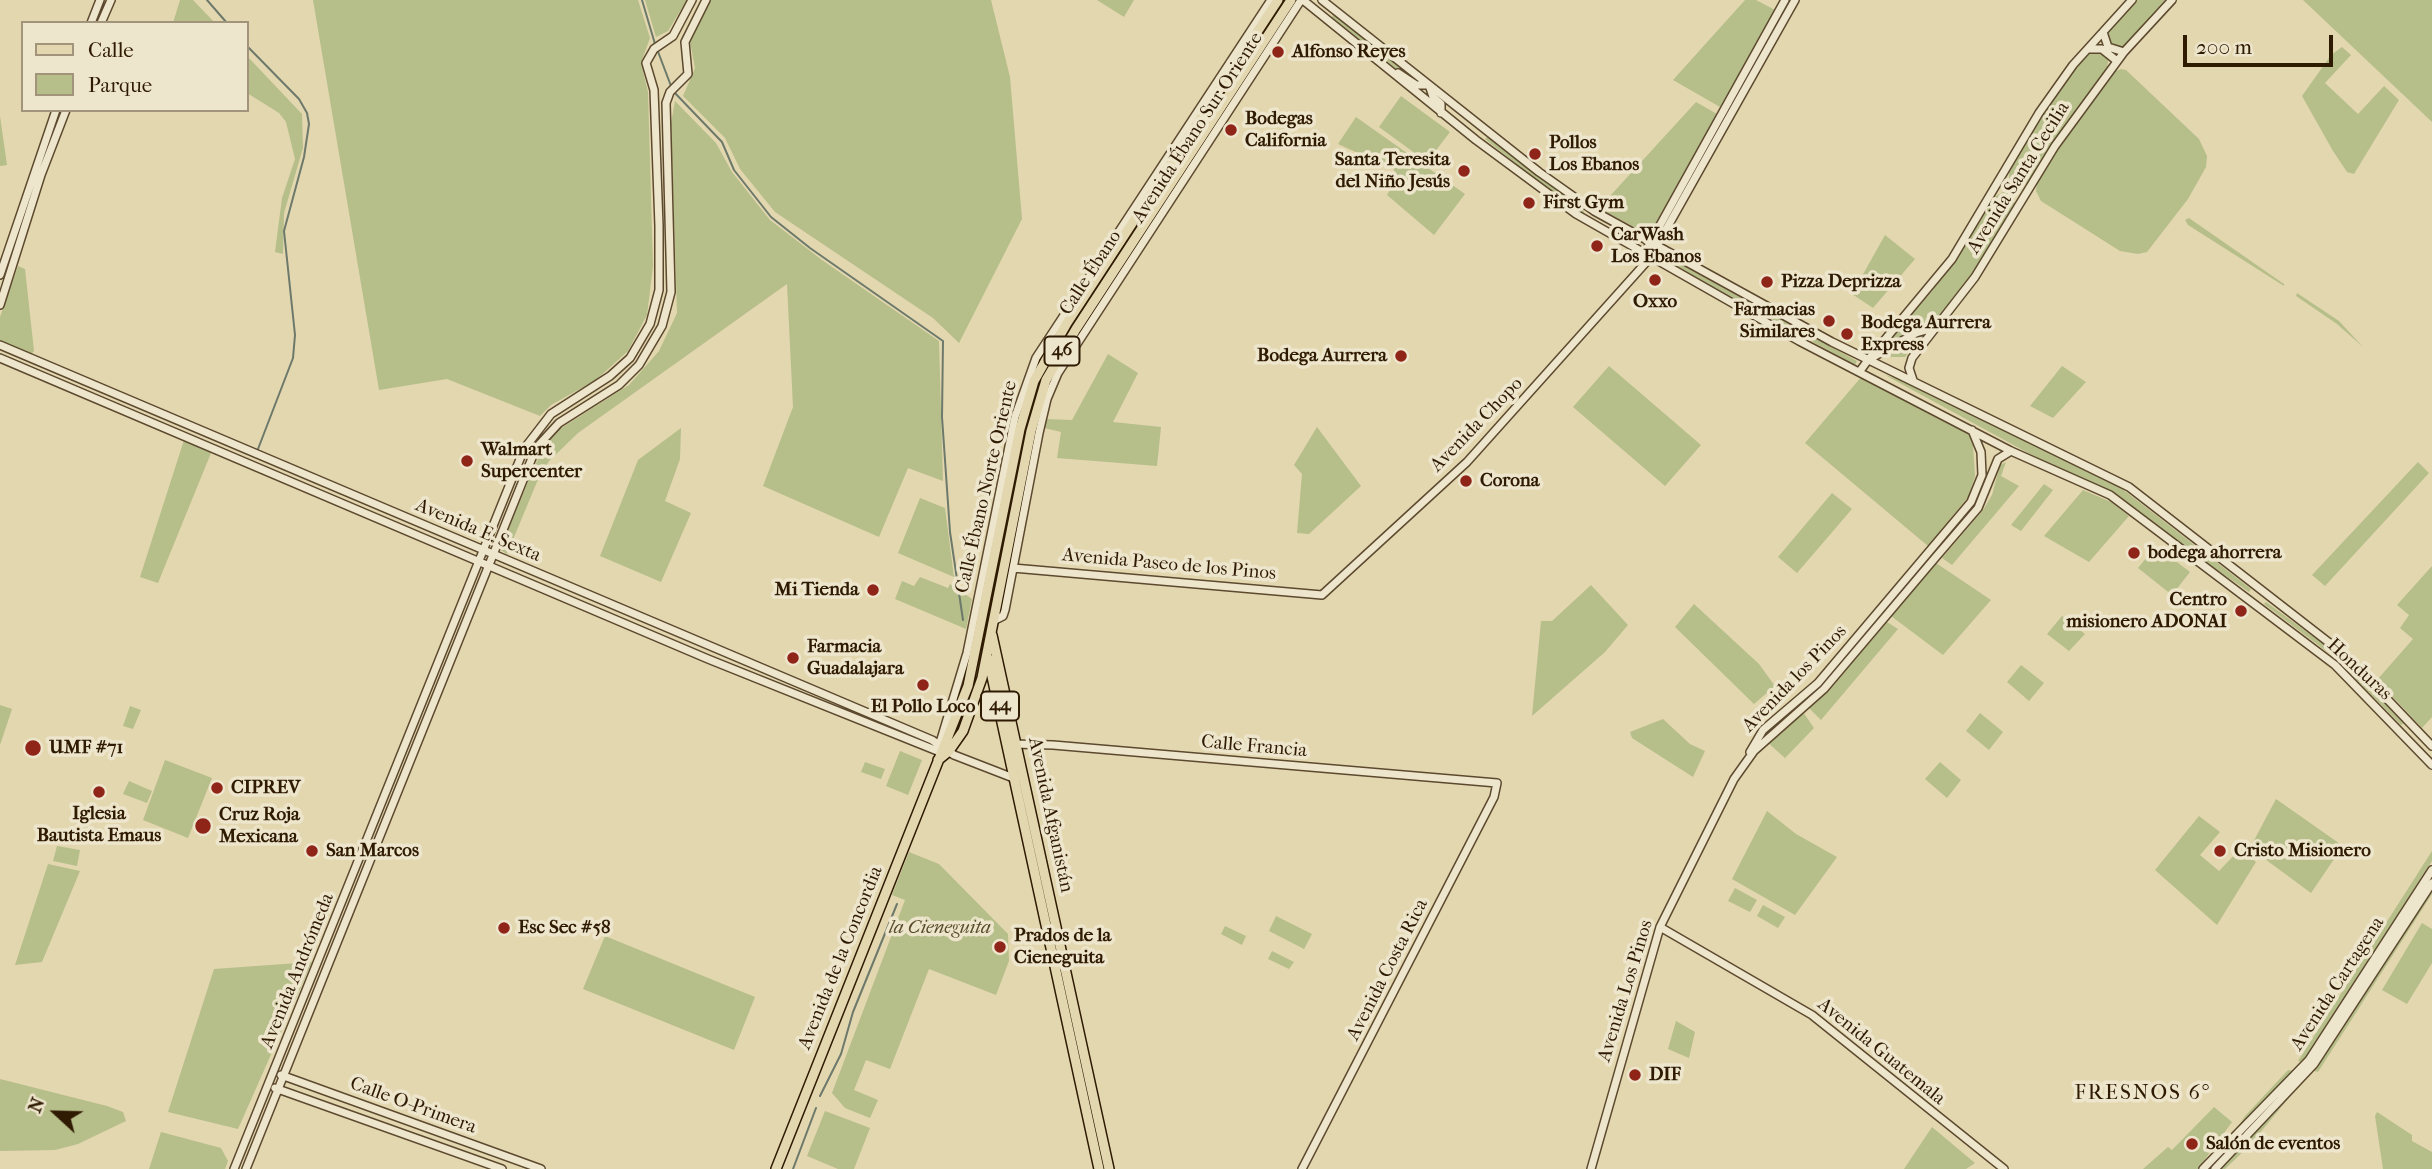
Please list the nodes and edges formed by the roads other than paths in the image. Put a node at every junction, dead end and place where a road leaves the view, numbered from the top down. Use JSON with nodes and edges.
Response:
{"nodes":[{"id":1,"x":100,"y":0,"type":"edge"},
{"id":2,"x":111,"y":0,"type":"edge"},
{"id":3,"x":692,"y":0,"type":"edge"},
{"id":4,"x":706,"y":0,"type":"edge"},
{"id":5,"x":1271,"y":0,"type":"edge"},
{"id":6,"x":1278,"y":0,"type":"edge"},
{"id":7,"x":1291,"y":0,"type":"edge"},
{"id":8,"x":1302,"y":0,"type":"edge"},
{"id":9,"x":1322,"y":0,"type":"edge"},
{"id":10,"x":1785,"y":0,"type":"edge"},
{"id":11,"x":1795,"y":0,"type":"edge"},
{"id":12,"x":2132,"y":0,"type":"edge"},
{"id":13,"x":2172,"y":0,"type":"edge"},
{"id":14,"x":1329,"y":3,"type":"edge"},
{"id":15,"x":92,"y":21,"type":"edge"},
{"id":16,"x":103,"y":21,"type":"edge"},
{"id":17,"x":2103,"y":31,"type":"junction"},
{"id":18,"x":666,"y":41,"type":"junction"},
{"id":19,"x":685,"y":47,"type":"junction"},
{"id":20,"x":2088,"y":49,"type":"junction"},
{"id":21,"x":2124,"y":52,"type":"junction"},
{"id":22,"x":2117,"y":61,"type":"junction"},
{"id":23,"x":1391,"y":71,"type":"junction"},
{"id":24,"x":652,"y":85,"type":"junction"},
{"id":25,"x":1429,"y":85,"type":"junction"},
{"id":26,"x":670,"y":92,"type":"junction"},
{"id":27,"x":55,"y":112,"type":"edge"},
{"id":28,"x":65,"y":112,"type":"edge"},
{"id":29,"x":1441,"y":113,"type":"junction"},
{"id":30,"x":1654,"y":244,"type":"junction"},
{"id":31,"x":1647,"y":255,"type":"junction"},
{"id":32,"x":0,"y":275,"type":"edge"},
{"id":33,"x":0,"y":305,"type":"edge"},
{"id":34,"x":1904,"y":318,"type":"junction"},
{"id":35,"x":1939,"y":326,"type":"junction"},
{"id":36,"x":1916,"y":333,"type":"junction"},
{"id":37,"x":0,"y":345,"type":"edge"},
{"id":38,"x":0,"y":358,"type":"edge"},
{"id":39,"x":1868,"y":360,"type":"junction"},
{"id":40,"x":1860,"y":371,"type":"junction"},
{"id":41,"x":1913,"y":381,"type":"junction"},
{"id":42,"x":1971,"y":428,"type":"junction"},
{"id":43,"x":2011,"y":451,"type":"junction"},
{"id":44,"x":1979,"y":486,"type":"junction"},
{"id":45,"x":1988,"y":489,"type":"junction"},
{"id":46,"x":1020,"y":508,"type":"junction"},
{"id":47,"x":992,"y":548,"type":"junction"},
{"id":48,"x":483,"y":550,"type":"junction"},
{"id":49,"x":492,"y":554,"type":"junction"},
{"id":50,"x":479,"y":560,"type":"junction"},
{"id":51,"x":488,"y":564,"type":"junction"},
{"id":52,"x":2230,"y":566,"type":"junction"},
{"id":53,"x":1013,"y":568,"type":"junction"},
{"id":54,"x":991,"y":582,"type":"junction"},
{"id":55,"x":979,"y":592,"type":"junction"},
{"id":56,"x":1322,"y":595,"type":"joint"},
{"id":57,"x":2250,"y":600,"type":"junction"},
{"id":58,"x":995,"y":620,"type":"junction"},
{"id":59,"x":992,"y":634,"type":"junction"},
{"id":60,"x":981,"y":635,"type":"junction"},
{"id":61,"x":987,"y":655,"type":"junction"},
{"id":62,"x":2410,"y":724,"type":"junction"},
{"id":63,"x":2401,"y":731,"type":"junction"},
{"id":64,"x":1012,"y":744,"type":"junction"},
{"id":65,"x":2430,"y":744,"type":"edge"},
{"id":66,"x":2415,"y":747,"type":"junction"},
{"id":67,"x":944,"y":752,"type":"junction"},
{"id":68,"x":1749,"y":756,"type":"junction"},
{"id":69,"x":2432,"y":765,"type":"edge"},
{"id":70,"x":1019,"y":780,"type":"junction"},
{"id":71,"x":1497,"y":783,"type":"joint"},
{"id":72,"x":2432,"y":870,"type":"edge"},
{"id":73,"x":2432,"y":883,"type":"edge"},
{"id":74,"x":1660,"y":927,"type":"junction"},
{"id":75,"x":274,"y":1073,"type":"junction"},
{"id":76,"x":283,"y":1076,"type":"junction"},
{"id":77,"x":268,"y":1086,"type":"junction"},
{"id":78,"x":278,"y":1089,"type":"junction"},
{"id":79,"x":234,"y":1169,"type":"edge"},
{"id":80,"x":246,"y":1169,"type":"edge"},
{"id":81,"x":502,"y":1169,"type":"edge"},
{"id":82,"x":541,"y":1169,"type":"edge"},
{"id":83,"x":776,"y":1169,"type":"edge"},
{"id":84,"x":1099,"y":1169,"type":"edge"},
{"id":85,"x":1109,"y":1169,"type":"edge"},
{"id":86,"x":1302,"y":1169,"type":"edge"},
{"id":87,"x":1591,"y":1169,"type":"edge"},
{"id":88,"x":2004,"y":1169,"type":"edge"},
{"id":89,"x":2203,"y":1169,"type":"edge"},
{"id":90,"x":2215,"y":1169,"type":"edge"}],
"edges":[{"from":1,"to":15,"type":"street"},
{"from":2,"to":16,"type":"street"},
{"from":3,"to":18,"type":"street"},
{"from":4,"to":19,"type":"street"},
{"from":5,"to":47,"type":"street","name":"Calle Ébano Norte Oriente"},
{"from":6,"to":47,"type":"main road","name":"Calle Ébano","number":"46"},
{"from":7,"to":46,"type":"main road","name":"Calle Ébano","number":"46"},
{"from":8,"to":23,"type":"street"},
{"from":8,"to":46,"type":"street","name":"Avenida Ébano Sur Oriente"},
{"from":9,"to":14,"type":"street"},
{"from":10,"to":30,"type":"street","name":"Avenida Chopo"},
{"from":11,"to":30,"type":"street","name":"Avenida Chopo"},
{"from":12,"to":17,"type":"street","name":"Avenida Santa Cecilia"},
{"from":13,"to":21,"type":"street","name":"Avenida Santa Cecilia"},
{"from":14,"to":25,"type":"street"},
{"from":17,"to":20,"type":"street","name":"Avenida Santa Cecilia"},
{"from":17,"to":21,"type":"street"},
{"from":18,"to":19,"type":"street"},
{"from":18,"to":24,"type":"street"},
{"from":19,"to":26,"type":"street"},
{"from":20,"to":22,"type":"street"},
{"from":20,"to":34,"type":"street","name":"Avenida Santa Cecilia"},
{"from":21,"to":22,"type":"street","name":"Avenida Santa Cecilia"},
{"from":22,"to":35,"type":"street","name":"Avenida Santa Cecilia"},
{"from":23,"to":25,"type":"street"},
{"from":23,"to":29,"type":"street","name":"Honduras"},
{"from":24,"to":26,"type":"street"},
{"from":24,"to":48,"type":"street","name":"Avenida Andrómeda"},
{"from":25,"to":29,"type":"street"},
{"from":25,"to":30,"type":"street"},
{"from":26,"to":49,"type":"street","name":"Avenida Andrómeda"},
{"from":27,"to":32,"type":"street"},
{"from":28,"to":33,"type":"street"},
{"from":29,"to":31,"type":"street","name":"Honduras"},
{"from":30,"to":31,"type":"street","name":"Avenida Chopo"},
{"from":30,"to":39,"type":"street"},
{"from":31,"to":40,"type":"street","name":"Honduras"},
{"from":31,"to":56,"type":"street","name":"Avenida Chopo"},
{"from":34,"to":36,"type":"street"},
{"from":34,"to":39,"type":"street","name":"Avenida Santa Cecilia"},
{"from":35,"to":36,"type":"street"},
{"from":35,"to":41,"type":"street","name":"Avenida Santa Cecilia"},
{"from":36,"to":39,"type":"street"},
{"from":37,"to":48,"type":"street","name":"Avenida E. Sexta"},
{"from":38,"to":50,"type":"street","name":"Avenida E. Sexta"},
{"from":39,"to":40,"type":"street","name":"Avenida Santa Cecilia"},
{"from":39,"to":41,"type":"street"},
{"from":40,"to":42,"type":"street","name":"Honduras"},
{"from":41,"to":52,"type":"street"},
{"from":42,"to":43,"type":"street","name":"Honduras"},
{"from":42,"to":44,"type":"street","name":"Avenida los Pinos"},
{"from":43,"to":45,"type":"street","name":"Avenida los Pinos"},
{"from":43,"to":57,"type":"street","name":"Honduras"},
{"from":44,"to":45,"type":"street"},
{"from":44,"to":68,"type":"street","name":"Avenida los Pinos"},
{"from":45,"to":68,"type":"street","name":"Avenida los Pinos"},
{"from":46,"to":53,"type":"street","name":"Avenida Ébano Sur Oriente"},
{"from":46,"to":58,"type":"main road","name":"Calle Ébano","number":"46"},
{"from":47,"to":54,"type":"main road","name":"Calle Ébano","number":"46"},
{"from":47,"to":55,"type":"street","name":"Calle Ébano Norte Oriente"},
{"from":48,"to":49,"type":"street","name":"Avenida E. Sexta"},
{"from":48,"to":50,"type":"street","name":"Avenida Andrómeda"},
{"from":49,"to":51,"type":"street","name":"Avenida Andrómeda"},
{"from":49,"to":67,"type":"street","name":"Avenida E. Sexta"},
{"from":50,"to":51,"type":"street","name":"Avenida E. Sexta"},
{"from":50,"to":75,"type":"street","name":"Avenida Andrómeda"},
{"from":51,"to":67,"type":"street","name":"Avenida E. Sexta"},
{"from":51,"to":76,"type":"street","name":"Avenida Andrómeda"},
{"from":52,"to":57,"type":"street"},
{"from":52,"to":62,"type":"street","name":"Honduras"},
{"from":53,"to":56,"type":"street","name":"Avenida Paseo de los Pinos"},
{"from":53,"to":58,"type":"street","name":"Avenida Ébano Sur Oriente"},
{"from":54,"to":55,"type":"main road"},
{"from":54,"to":60,"type":"main road","name":"Calle Ébano","number":"46"},
{"from":55,"to":67,"type":"street","name":"Calle Ébano Norte Oriente"},
{"from":57,"to":63,"type":"street","name":"Honduras"},
{"from":58,"to":59,"type":"main road","name":"Calle Ébano","number":"46"},
{"from":59,"to":61,"type":"main road","name":"Calle Ébano","number":"46"},
{"from":59,"to":64,"type":"main road","name":"Avenida Afganistán","number":"44"},
{"from":60,"to":61,"type":"main road","name":"Avenida Afganistán","number":"44"},
{"from":60,"to":67,"type":"main road","name":"Calle Ébano","number":"46"},
{"from":61,"to":64,"type":"main road","name":"Avenida Afganistán","number":"44"},
{"from":61,"to":67,"type":"main road","name":"Calle Ébano","number":"46"},
{"from":62,"to":63,"type":"street"},
{"from":62,"to":65,"type":"street","name":"Honduras"},
{"from":63,"to":66,"type":"street","name":"Honduras"},
{"from":64,"to":70,"type":"main road","name":"Avenida Afganistán","number":"44"},
{"from":64,"to":71,"type":"street","name":"Calle Francia"},
{"from":65,"to":66,"type":"street"},
{"from":66,"to":69,"type":"street","name":"Honduras"},
{"from":67,"to":70,"type":"street"},
{"from":67,"to":83,"type":"main road","name":"Avenida de la Concordia","number":"46"},
{"from":68,"to":74,"type":"street","name":"Avenida Los Pinos"},
{"from":70,"to":84,"type":"main road","name":"Avenida Afganistán","number":"44"},
{"from":70,"to":85,"type":"main road","name":"Avenida Afganistán","number":"44"},
{"from":71,"to":86,"type":"street","name":"Avenida Costa Rica"},
{"from":72,"to":89,"type":"street","name":"Avenida Cartagena"},
{"from":73,"to":90,"type":"street","name":"Avenida Cartagena"},
{"from":74,"to":87,"type":"street","name":"Avenida Los Pinos"},
{"from":74,"to":88,"type":"street","name":"Avenida Guatemala"},
{"from":75,"to":76,"type":"street","name":"Calle O-Primera"},
{"from":75,"to":77,"type":"street","name":"Avenida Andrómeda"},
{"from":76,"to":78,"type":"street","name":"Avenida Andrómeda"},
{"from":76,"to":82,"type":"street","name":"Calle O-Primera"},
{"from":77,"to":78,"type":"street","name":"Calle O-Primera"},
{"from":77,"to":79,"type":"street","name":"Avenida Andrómeda"},
{"from":78,"to":80,"type":"street","name":"Avenida Andrómeda"},
{"from":78,"to":81,"type":"street","name":"Calle O-Primera"}]}
